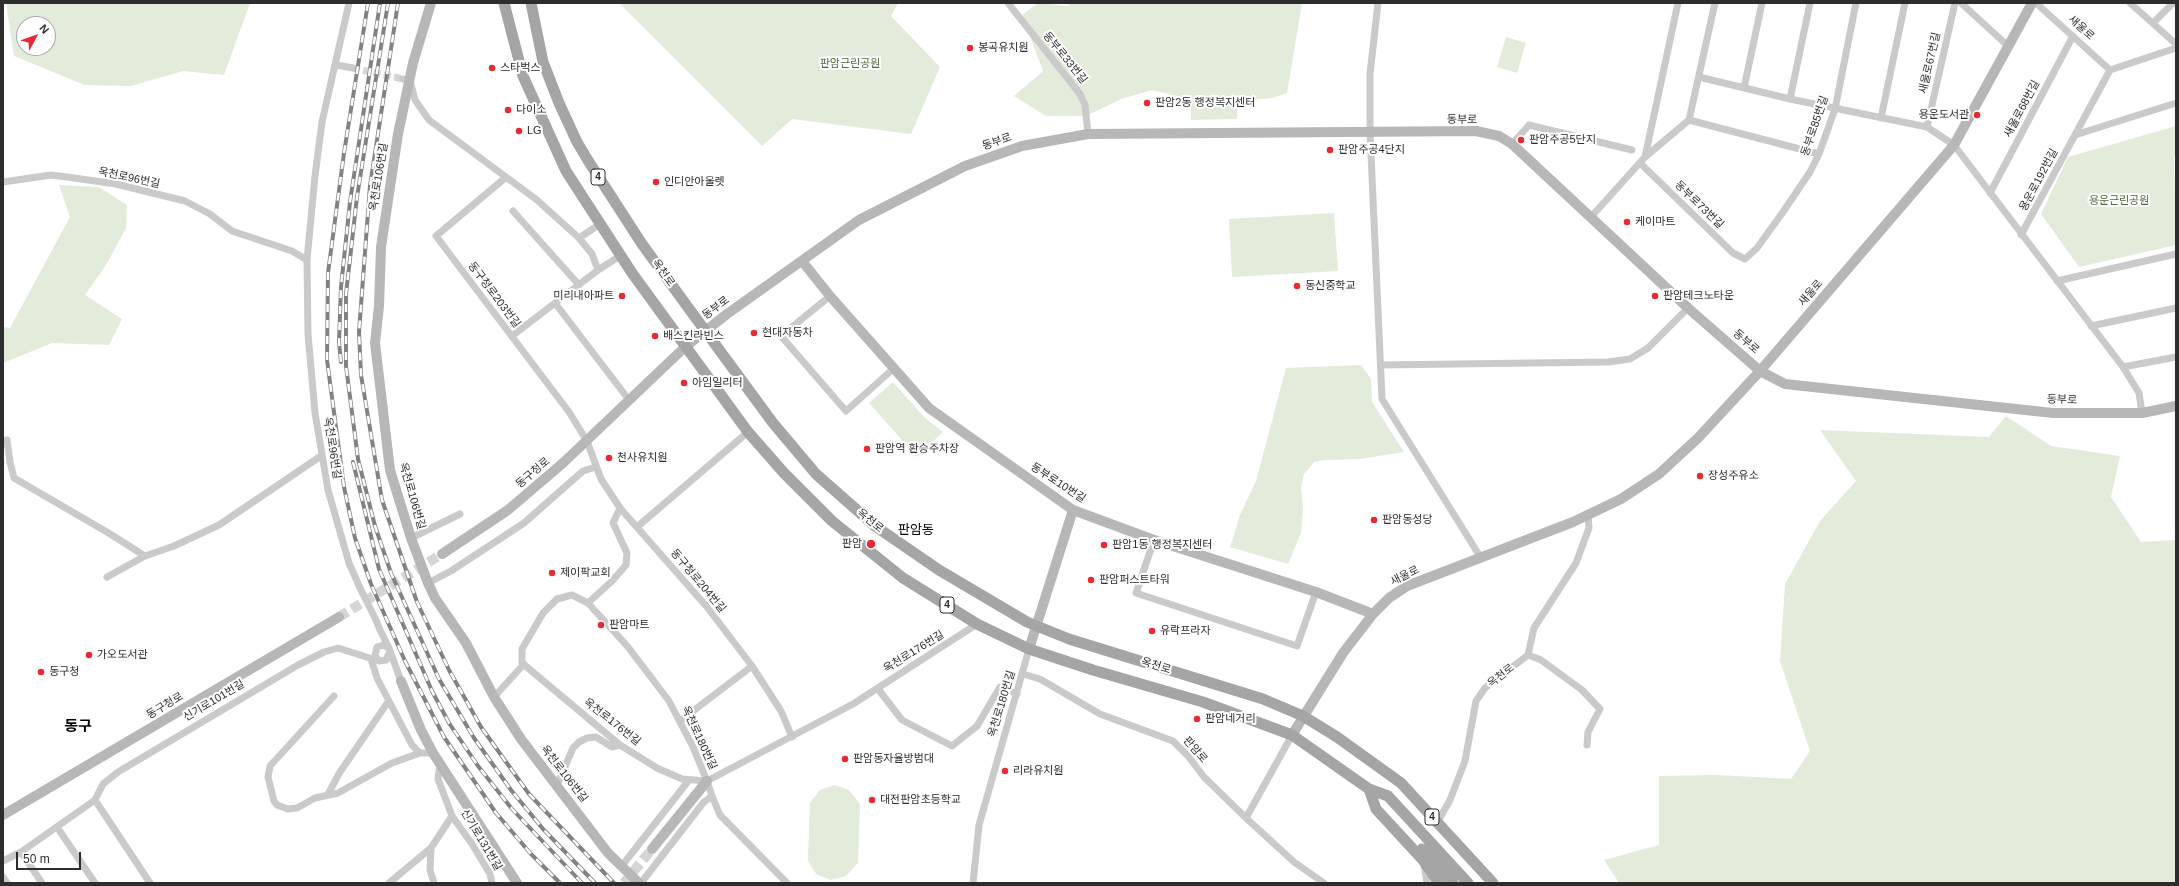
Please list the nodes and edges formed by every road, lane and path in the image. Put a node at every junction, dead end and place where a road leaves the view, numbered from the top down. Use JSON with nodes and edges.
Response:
{"nodes":[{"id":1,"x":349,"y":3,"type":"edge"},
{"id":2,"x":431,"y":3,"type":"edge"},
{"id":3,"x":504,"y":3,"type":"edge"},
{"id":4,"x":531,"y":3,"type":"edge"},
{"id":5,"x":1008,"y":3,"type":"edge"},
{"id":6,"x":1378,"y":3,"type":"edge"},
{"id":7,"x":1678,"y":3,"type":"edge"},
{"id":8,"x":1715,"y":3,"type":"edge"},
{"id":9,"x":1762,"y":3,"type":"edge"},
{"id":10,"x":1810,"y":3,"type":"edge"},
{"id":11,"x":1856,"y":3,"type":"edge"},
{"id":12,"x":1905,"y":3,"type":"edge"},
{"id":13,"x":1955,"y":3,"type":"edge"},
{"id":14,"x":1962,"y":3,"type":"edge"},
{"id":15,"x":2032,"y":3,"type":"edge"},
{"id":16,"x":2036,"y":3,"type":"edge"},
{"id":17,"x":2130,"y":3,"type":"edge"},
{"id":18,"x":2173,"y":3,"type":"edge"},
{"id":19,"x":2153,"y":24,"type":"junction"},
{"id":20,"x":2072,"y":36,"type":"junction"},
{"id":21,"x":2176,"y":44,"type":"edge"},
{"id":22,"x":2008,"y":46,"type":"junction"},
{"id":23,"x":2176,"y":48,"type":"edge"},
{"id":24,"x":336,"y":65,"type":"junction"},
{"id":25,"x":353,"y":68,"type":"tunnel mouth"},
{"id":26,"x":2110,"y":70,"type":"junction"},
{"id":27,"x":1699,"y":77,"type":"junction"},
{"id":28,"x":407,"y":80,"type":"junction"},
{"id":29,"x":1744,"y":88,"type":"junction"},
{"id":30,"x":1790,"y":99,"type":"junction"},
{"id":31,"x":2176,"y":103,"type":"edge"},
{"id":32,"x":1835,"y":109,"type":"junction"},
{"id":33,"x":1881,"y":118,"type":"junction"},
{"id":34,"x":1689,"y":120,"type":"junction"},
{"id":35,"x":1927,"y":127,"type":"junction"},
{"id":36,"x":1370,"y":132,"type":"junction"},
{"id":37,"x":1088,"y":134,"type":"junction"},
{"id":38,"x":2075,"y":135,"type":"junction"},
{"id":39,"x":1512,"y":144,"type":"junction"},
{"id":40,"x":1954,"y":145,"type":"junction"},
{"id":41,"x":1632,"y":150,"type":"dead end"},
{"id":42,"x":1819,"y":154,"type":"junction"},
{"id":43,"x":1645,"y":157,"type":"junction"},
{"id":44,"x":1640,"y":163,"type":"junction"},
{"id":45,"x":505,"y":178,"type":"junction"},
{"id":46,"x":3,"y":182,"type":"edge"},
{"id":47,"x":1990,"y":193,"type":"junction"},
{"id":48,"x":513,"y":211,"type":"dead end"},
{"id":49,"x":1590,"y":217,"type":"junction"},
{"id":50,"x":600,"y":224,"type":"junction"},
{"id":51,"x":2021,"y":235,"type":"junction"},
{"id":52,"x":579,"y":238,"type":"junction"},
{"id":53,"x":2176,"y":254,"type":"edge"},
{"id":54,"x":620,"y":256,"type":"junction"},
{"id":55,"x":1745,"y":259,"type":"joint"},
{"id":56,"x":307,"y":260,"type":"junction"},
{"id":57,"x":802,"y":261,"type":"junction"},
{"id":58,"x":598,"y":270,"type":"junction"},
{"id":59,"x":2056,"y":281,"type":"junction"},
{"id":60,"x":579,"y":285,"type":"junction"},
{"id":61,"x":830,"y":296,"type":"junction"},
{"id":62,"x":555,"y":303,"type":"junction"},
{"id":63,"x":1688,"y":308,"type":"junction"},
{"id":64,"x":2176,"y":308,"type":"edge"},
{"id":65,"x":2091,"y":326,"type":"junction"},
{"id":66,"x":705,"y":331,"type":"junction"},
{"id":67,"x":512,"y":336,"type":"junction"},
{"id":68,"x":685,"y":347,"type":"junction"},
{"id":69,"x":2176,"y":357,"type":"edge"},
{"id":70,"x":1381,"y":365,"type":"junction"},
{"id":71,"x":2123,"y":367,"type":"junction"},
{"id":72,"x":893,"y":369,"type":"junction"},
{"id":73,"x":1760,"y":371,"type":"junction"},
{"id":74,"x":629,"y":400,"type":"junction"},
{"id":75,"x":2176,"y":406,"type":"edge"},
{"id":76,"x":2142,"y":413,"type":"junction"},
{"id":77,"x":748,"y":432,"type":"junction"},
{"id":78,"x":7,"y":440,"type":"dead end"},
{"id":79,"x":587,"y":441,"type":"junction"},
{"id":80,"x":321,"y":456,"type":"junction"},
{"id":81,"x":596,"y":466,"type":"junction"},
{"id":82,"x":620,"y":508,"type":"junction"},
{"id":83,"x":1073,"y":510,"type":"junction"},
{"id":84,"x":460,"y":514,"type":"dead end"},
{"id":85,"x":1588,"y":515,"type":"junction"},
{"id":86,"x":637,"y":527,"type":"junction"},
{"id":87,"x":411,"y":538,"type":"junction"},
{"id":88,"x":1154,"y":540,"type":"junction"},
{"id":89,"x":442,"y":554,"type":"tunnel mouth"},
{"id":90,"x":145,"y":556,"type":"junction"},
{"id":91,"x":1481,"y":558,"type":"junction"},
{"id":92,"x":108,"y":577,"type":"dead end"},
{"id":93,"x":428,"y":583,"type":"junction"},
{"id":94,"x":1316,"y":592,"type":"junction"},
{"id":95,"x":588,"y":602,"type":"junction"},
{"id":96,"x":1373,"y":614,"type":"junction"},
{"id":97,"x":339,"y":617,"type":"tunnel mouth"},
{"id":98,"x":976,"y":624,"type":"junction"},
{"id":99,"x":1037,"y":626,"type":"junction"},
{"id":100,"x":380,"y":630,"type":"junction"},
{"id":101,"x":376,"y":648,"type":"junction"},
{"id":102,"x":1029,"y":649,"type":"junction"},
{"id":103,"x":389,"y":650,"type":"junction"},
{"id":104,"x":359,"y":654,"type":"junction"},
{"id":105,"x":1528,"y":655,"type":"junction"},
{"id":106,"x":371,"y":659,"type":"junction"},
{"id":107,"x":381,"y":661,"type":"junction"},
{"id":108,"x":524,"y":664,"type":"junction"},
{"id":109,"x":752,"y":666,"type":"junction"},
{"id":110,"x":1023,"y":674,"type":"junction"},
{"id":111,"x":402,"y":681,"type":"junction"},
{"id":112,"x":878,"y":688,"type":"junction"},
{"id":113,"x":1017,"y":694,"type":"junction"},
{"id":114,"x":334,"y":696,"type":"dead end"},
{"id":115,"x":494,"y":697,"type":"junction"},
{"id":116,"x":388,"y":702,"type":"junction"},
{"id":117,"x":1303,"y":716,"type":"junction"},
{"id":118,"x":680,"y":721,"type":"junction"},
{"id":119,"x":1292,"y":735,"type":"junction"},
{"id":120,"x":792,"y":737,"type":"junction"},
{"id":121,"x":620,"y":745,"type":"junction"},
{"id":122,"x":1587,"y":745,"type":"dead end"},
{"id":123,"x":420,"y":753,"type":"junction"},
{"id":124,"x":433,"y":753,"type":"junction"},
{"id":125,"x":440,"y":764,"type":"junction"},
{"id":126,"x":689,"y":780,"type":"junction"},
{"id":127,"x":706,"y":781,"type":"junction"},
{"id":128,"x":557,"y":785,"type":"junction"},
{"id":129,"x":1369,"y":788,"type":"junction"},
{"id":130,"x":328,"y":794,"type":"junction"},
{"id":131,"x":712,"y":796,"type":"junction"},
{"id":132,"x":95,"y":800,"type":"junction"},
{"id":133,"x":3,"y":815,"type":"edge"},
{"id":134,"x":452,"y":816,"type":"junction"},
{"id":135,"x":1246,"y":818,"type":"junction"},
{"id":136,"x":1437,"y":823,"type":"junction"},
{"id":137,"x":57,"y":828,"type":"junction"},
{"id":138,"x":431,"y":848,"type":"junction"},
{"id":139,"x":652,"y":849,"type":"tunnel mouth"},
{"id":140,"x":21,"y":852,"type":"junction"},
{"id":141,"x":1423,"y":860,"type":"junction"},
{"id":142,"x":3,"y":861,"type":"edge"},
{"id":143,"x":621,"y":867,"type":"junction"},
{"id":144,"x":3,"y":877,"type":"edge"},
{"id":145,"x":782,"y":882,"type":"edge"},
{"id":146,"x":7,"y":883,"type":"edge"},
{"id":147,"x":42,"y":883,"type":"edge"},
{"id":148,"x":95,"y":883,"type":"edge"},
{"id":149,"x":150,"y":883,"type":"edge"},
{"id":150,"x":389,"y":883,"type":"edge"},
{"id":151,"x":434,"y":883,"type":"edge"},
{"id":152,"x":492,"y":883,"type":"edge"},
{"id":153,"x":517,"y":883,"type":"edge"},
{"id":154,"x":640,"y":883,"type":"edge"},
{"id":155,"x":973,"y":883,"type":"edge"},
{"id":156,"x":1324,"y":883,"type":"edge"},
{"id":157,"x":1427,"y":883,"type":"edge"},
{"id":158,"x":1439,"y":883,"type":"edge"},
{"id":159,"x":1453,"y":883,"type":"edge"},
{"id":160,"x":1468,"y":883,"type":"edge"},
{"id":161,"x":1493,"y":883,"type":"edge"}],
"edges":[{"from":1,"to":24,"type":"street","name":"옥천로96번길"},
{"from":2,"to":28,"type":"main road","name":"옥천로106번길"},
{"from":3,"to":50,"type":"main road","name":"옥천로","number":"4"},
{"from":4,"to":66,"type":"main road","name":"옥천로","number":"4"},
{"from":5,"to":37,"type":"street","name":"동부로33번길"},
{"from":6,"to":36,"type":"street"},
{"from":7,"to":43,"type":"street"},
{"from":8,"to":27,"type":"street"},
{"from":9,"to":29,"type":"street"},
{"from":10,"to":30,"type":"street"},
{"from":11,"to":32,"type":"street","name":"동부로85번길"},
{"from":12,"to":33,"type":"street"},
{"from":13,"to":35,"type":"street","name":"새울로67번길"},
{"from":14,"to":22,"type":"street"},
{"from":15,"to":22,"type":"main road","name":"새울로"},
{"from":16,"to":20,"type":"street","name":"새울로"},
{"from":17,"to":19,"type":"street"},
{"from":18,"to":19,"type":"street"},
{"from":19,"to":21,"type":"street"},
{"from":20,"to":26,"type":"street","name":"새울로"},
{"from":20,"to":47,"type":"street","name":"새울로68번길"},
{"from":22,"to":40,"type":"main road","name":"새울로"},
{"from":23,"to":26,"type":"street"},
{"from":24,"to":25,"type":"street"},
{"from":24,"to":56,"type":"street","name":"옥천로96번길"},
{"from":26,"to":38,"type":"street","name":"용운로192번길"},
{"from":27,"to":29,"type":"street"},
{"from":27,"to":34,"type":"street"},
{"from":28,"to":45,"type":"street"},
{"from":28,"to":87,"type":"main road","name":"옥천로106번길"},
{"from":29,"to":30,"type":"street"},
{"from":30,"to":32,"type":"street"},
{"from":31,"to":38,"type":"street"},
{"from":32,"to":33,"type":"street"},
{"from":32,"to":42,"type":"street","name":"동부로85번길"},
{"from":33,"to":35,"type":"street"},
{"from":34,"to":42,"type":"street"},
{"from":34,"to":43,"type":"street"},
{"from":35,"to":40,"type":"street"},
{"from":36,"to":37,"type":"main road","name":"동부로"},
{"from":36,"to":39,"type":"main road","name":"동부로"},
{"from":36,"to":70,"type":"street"},
{"from":37,"to":57,"type":"main road","name":"동부로"},
{"from":38,"to":51,"type":"street","name":"용운로192번길"},
{"from":39,"to":41,"type":"street"},
{"from":39,"to":49,"type":"main road","name":"동부로"},
{"from":40,"to":47,"type":"street"},
{"from":40,"to":73,"type":"main road","name":"새울로"},
{"from":42,"to":55,"type":"street","name":"동부로85번길"},
{"from":43,"to":44,"type":"street"},
{"from":44,"to":49,"type":"street"},
{"from":44,"to":55,"type":"street","name":"동부로73번길"},
{"from":45,"to":52,"type":"street"},
{"from":45,"to":67,"type":"street","name":"동구청로203번길"},
{"from":46,"to":56,"type":"street","name":"옥천로96번길"},
{"from":47,"to":51,"type":"street"},
{"from":48,"to":60,"type":"street"},
{"from":49,"to":63,"type":"main road","name":"동부로"},
{"from":50,"to":52,"type":"street"},
{"from":50,"to":54,"type":"main road","name":"옥천로","number":"4"},
{"from":51,"to":59,"type":"street"},
{"from":52,"to":58,"type":"street"},
{"from":53,"to":59,"type":"street"},
{"from":54,"to":58,"type":"street"},
{"from":54,"to":68,"type":"main road","name":"옥천로","number":"4"},
{"from":56,"to":80,"type":"street","name":"옥천로96번길"},
{"from":57,"to":61,"type":"main road","name":"동부로10번길"},
{"from":57,"to":66,"type":"main road","name":"동부로"},
{"from":58,"to":60,"type":"street"},
{"from":59,"to":65,"type":"street"},
{"from":60,"to":62,"type":"street"},
{"from":61,"to":72,"type":"main road","name":"동부로10번길"},
{"from":61,"to":72,"type":"street"},
{"from":62,"to":67,"type":"street"},
{"from":62,"to":74,"type":"street"},
{"from":63,"to":70,"type":"street"},
{"from":63,"to":73,"type":"main road","name":"동부로"},
{"from":64,"to":65,"type":"street"},
{"from":65,"to":71,"type":"street"},
{"from":66,"to":68,"type":"main road","name":"동부로"},
{"from":66,"to":99,"type":"main road","name":"옥천로","number":"4"},
{"from":67,"to":79,"type":"street","name":"동구청로203번길"},
{"from":68,"to":74,"type":"main road","name":"동구청로"},
{"from":68,"to":77,"type":"main road","name":"옥천로","number":"4"},
{"from":69,"to":71,"type":"street"},
{"from":70,"to":91,"type":"street"},
{"from":71,"to":76,"type":"street"},
{"from":72,"to":83,"type":"main road","name":"동부로10번길"},
{"from":73,"to":76,"type":"main road","name":"동부로"},
{"from":73,"to":85,"type":"main road","name":"새울로"},
{"from":74,"to":79,"type":"main road","name":"동구청로"},
{"from":75,"to":76,"type":"main road","name":"동부로"},
{"from":77,"to":86,"type":"street"},
{"from":77,"to":98,"type":"main road","name":"옥천로","number":"4"},
{"from":78,"to":90,"type":"street"},
{"from":79,"to":81,"type":"street","name":"동구청로204번길"},
{"from":79,"to":89,"type":"main road","name":"동구청로"},
{"from":80,"to":90,"type":"street"},
{"from":80,"to":100,"type":"street","name":"옥천로96번길"},
{"from":81,"to":82,"type":"street","name":"동구청로204번길"},
{"from":81,"to":93,"type":"street"},
{"from":82,"to":86,"type":"street","name":"동구청로204번길"},
{"from":82,"to":95,"type":"street"},
{"from":83,"to":88,"type":"main road","name":"동부로10번길"},
{"from":83,"to":99,"type":"main road"},
{"from":84,"to":87,"type":"street"},
{"from":85,"to":91,"type":"main road","name":"새울로"},
{"from":85,"to":105,"type":"street"},
{"from":86,"to":109,"type":"street","name":"동구청로204번길"},
{"from":87,"to":93,"type":"main road","name":"옥천로106번길"},
{"from":88,"to":94,"type":"main road","name":"동부로10번길"},
{"from":88,"to":94,"type":"street"},
{"from":90,"to":92,"type":"street"},
{"from":91,"to":96,"type":"main road","name":"새울로"},
{"from":93,"to":115,"type":"main road","name":"옥천로106번길"},
{"from":94,"to":96,"type":"main road","name":"동부로10번길"},
{"from":95,"to":108,"type":"street"},
{"from":95,"to":118,"type":"street","name":"옥천로180번길"},
{"from":96,"to":117,"type":"main road","name":"새울로"},
{"from":97,"to":133,"type":"main road","name":"동구청로"},
{"from":98,"to":102,"type":"main road","name":"옥천로","number":"4"},
{"from":98,"to":112,"type":"street","name":"옥천로176번길"},
{"from":99,"to":102,"type":"main road"},
{"from":99,"to":117,"type":"main road","name":"옥천로","number":"4"},
{"from":100,"to":101,"type":"street"},
{"from":100,"to":103,"type":"street","name":"옥천로96번길"},
{"from":101,"to":103,"type":"street"},
{"from":101,"to":104,"type":"street"},
{"from":101,"to":107,"type":"street"},
{"from":102,"to":110,"type":"street","name":"옥천로180번길"},
{"from":102,"to":119,"type":"main road","name":"옥천로","number":"4"},
{"from":103,"to":107,"type":"street"},
{"from":103,"to":111,"type":"street","name":"옥천로96번길"},
{"from":104,"to":106,"type":"street","name":"신기로101번길"},
{"from":104,"to":132,"type":"street","name":"신기로101번길"},
{"from":105,"to":122,"type":"street"},
{"from":105,"to":136,"type":"street","name":"옥천로"},
{"from":106,"to":107,"type":"street","name":"신기로101번길"},
{"from":106,"to":116,"type":"street"},
{"from":107,"to":111,"type":"street"},
{"from":108,"to":115,"type":"street"},
{"from":108,"to":121,"type":"street","name":"옥천로176번길"},
{"from":109,"to":118,"type":"street"},
{"from":109,"to":120,"type":"street","name":"동구청로204번길"},
{"from":110,"to":113,"type":"street","name":"옥천로180번길"},
{"from":110,"to":135,"type":"street","name":"판암로"},
{"from":111,"to":124,"type":"main road"},
{"from":112,"to":113,"type":"street"},
{"from":112,"to":120,"type":"street","name":"옥천로176번길"},
{"from":113,"to":155,"type":"street","name":"옥천로180번길"},
{"from":114,"to":130,"type":"street"},
{"from":115,"to":128,"type":"main road","name":"옥천로106번길"},
{"from":116,"to":123,"type":"street"},
{"from":116,"to":130,"type":"street"},
{"from":117,"to":119,"type":"main road","name":"새울로"},
{"from":117,"to":136,"type":"main road","name":"옥천로","number":"4"},
{"from":118,"to":127,"type":"street","name":"옥천로180번길"},
{"from":119,"to":129,"type":"main road","name":"옥천로","number":"4"},
{"from":119,"to":135,"type":"street"},
{"from":120,"to":127,"type":"street","name":"옥천로176번길"},
{"from":121,"to":126,"type":"street","name":"옥천로176번길"},
{"from":121,"to":128,"type":"street"},
{"from":123,"to":124,"type":"street"},
{"from":123,"to":130,"type":"street"},
{"from":124,"to":125,"type":"main road"},
{"from":125,"to":134,"type":"street","name":"신기로131번길"},
{"from":125,"to":153,"type":"main road"},
{"from":126,"to":127,"type":"street","name":"옥천로176번길"},
{"from":126,"to":143,"type":"street"},
{"from":127,"to":131,"type":"street","name":"옥천로180번길"},
{"from":127,"to":139,"type":"main road"},
{"from":128,"to":143,"type":"main road","name":"옥천로106번길"},
{"from":129,"to":141,"type":"main road"},
{"from":129,"to":159,"type":"main road"},
{"from":129,"to":160,"type":"main road"},
{"from":131,"to":145,"type":"street","name":"옥천로180번길"},
{"from":131,"to":154,"type":"street"},
{"from":132,"to":137,"type":"street","name":"신기로101번길"},
{"from":132,"to":149,"type":"street"},
{"from":134,"to":138,"type":"street"},
{"from":134,"to":152,"type":"street","name":"신기로131번길"},
{"from":135,"to":156,"type":"street","name":"판암로"},
{"from":136,"to":161,"type":"main road","name":"옥천로","number":"4"},
{"from":137,"to":140,"type":"street","name":"신기로101번길"},
{"from":137,"to":148,"type":"street"},
{"from":138,"to":150,"type":"street"},
{"from":138,"to":151,"type":"street"},
{"from":140,"to":142,"type":"street","name":"신기로101번길"},
{"from":140,"to":147,"type":"street"},
{"from":141,"to":157,"type":"street"},
{"from":141,"to":158,"type":"main road"},
{"from":143,"to":154,"type":"main road","name":"옥천로106번길"},
{"from":144,"to":146,"type":"street"}]}
